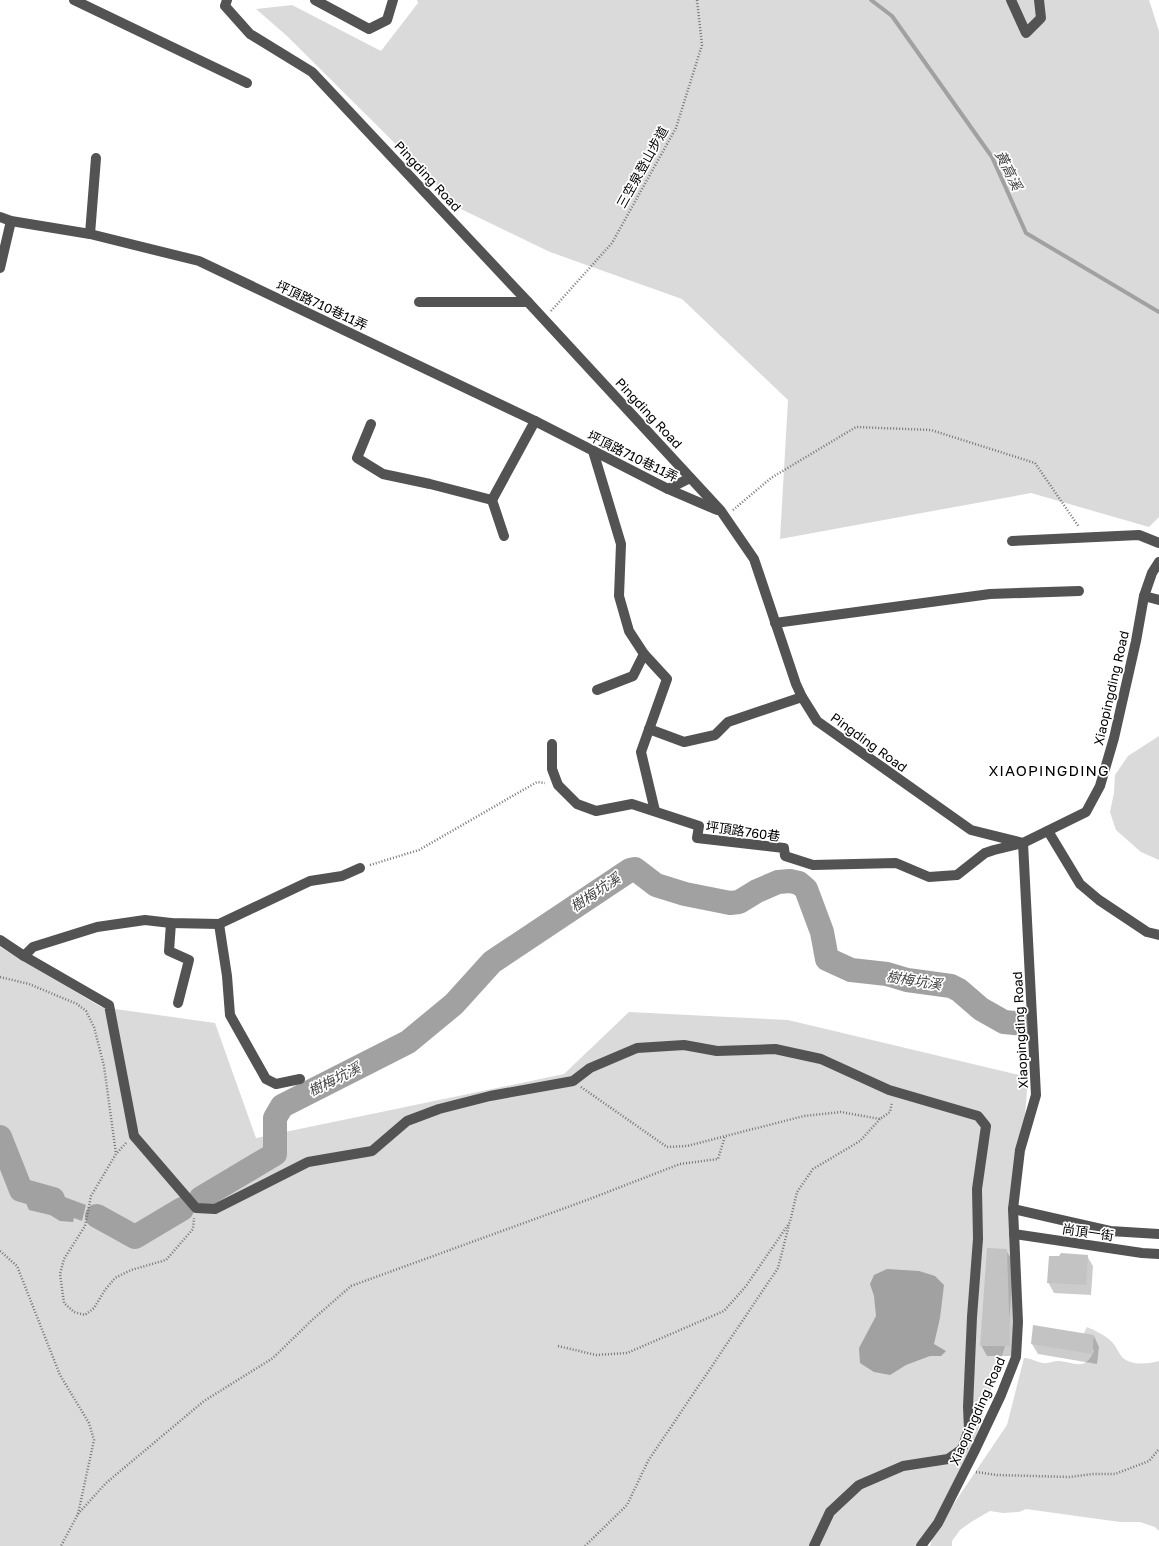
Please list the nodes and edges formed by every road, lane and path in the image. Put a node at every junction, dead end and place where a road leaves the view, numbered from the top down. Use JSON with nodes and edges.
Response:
{"nodes":[{"id":1,"x":74,"y":0,"type":"edge"},
{"id":2,"x":227,"y":0,"type":"edge"},
{"id":3,"x":314,"y":0,"type":"edge"},
{"id":4,"x":393,"y":0,"type":"edge"},
{"id":5,"x":697,"y":0,"type":"edge"},
{"id":6,"x":1011,"y":0,"type":"edge"},
{"id":7,"x":1039,"y":0,"type":"edge"},
{"id":8,"x":247,"y":83,"type":"dead end"},
{"id":9,"x":96,"y":158,"type":"dead end"},
{"id":10,"x":0,"y":216,"type":"edge"},
{"id":11,"x":11,"y":220,"type":"junction"},
{"id":12,"x":90,"y":234,"type":"junction"},
{"id":13,"x":0,"y":268,"type":"edge"},
{"id":14,"x":419,"y":302,"type":"dead end"},
{"id":15,"x":528,"y":302,"type":"junction"},
{"id":16,"x":544,"y":319,"type":"junction"},
{"id":17,"x":535,"y":421,"type":"junction"},
{"id":18,"x":371,"y":424,"type":"dead end"},
{"id":19,"x":592,"y":451,"type":"junction"},
{"id":20,"x":690,"y":478,"type":"junction"},
{"id":21,"x":668,"y":488,"type":"junction"},
{"id":22,"x":492,"y":500,"type":"junction"},
{"id":23,"x":723,"y":514,"type":"junction"},
{"id":24,"x":504,"y":536,"type":"dead end"},
{"id":25,"x":1087,"y":538,"type":"junction"},
{"id":26,"x":1012,"y":541,"type":"dead end"},
{"id":27,"x":1159,"y":543,"type":"edge"},
{"id":28,"x":1159,"y":562,"type":"edge"},
{"id":29,"x":1079,"y":591,"type":"dead end"},
{"id":30,"x":1144,"y":596,"type":"junction"},
{"id":31,"x":1159,"y":600,"type":"edge"},
{"id":32,"x":775,"y":623,"type":"junction"},
{"id":33,"x":644,"y":654,"type":"junction"},
{"id":34,"x":597,"y":690,"type":"dead end"},
{"id":35,"x":802,"y":697,"type":"junction"},
{"id":36,"x":649,"y":729,"type":"junction"},
{"id":37,"x":552,"y":744,"type":"dead end"},
{"id":38,"x":558,"y":785,"type":"junction"},
{"id":39,"x":655,"y":811,"type":"junction"},
{"id":40,"x":1048,"y":831,"type":"junction"},
{"id":41,"x":1022,"y":843,"type":"junction"},
{"id":42,"x":360,"y":868,"type":"joint"},
{"id":43,"x":171,"y":923,"type":"junction"},
{"id":44,"x":219,"y":924,"type":"junction"},
{"id":45,"x":1159,"y":935,"type":"edge"},
{"id":46,"x":0,"y":940,"type":"edge"},
{"id":47,"x":24,"y":956,"type":"junction"},
{"id":48,"x":0,"y":976,"type":"edge"},
{"id":49,"x":178,"y":1003,"type":"dead end"},
{"id":50,"x":300,"y":1079,"type":"dead end"},
{"id":51,"x":573,"y":1082,"type":"junction"},
{"id":52,"x":889,"y":1090,"type":"junction"},
{"id":53,"x":880,"y":1119,"type":"junction"},
{"id":54,"x":134,"y":1136,"type":"junction"},
{"id":55,"x":724,"y":1136,"type":"junction"},
{"id":56,"x":116,"y":1154,"type":"junction"},
{"id":57,"x":196,"y":1208,"type":"junction"},
{"id":58,"x":1013,"y":1209,"type":"junction"},
{"id":59,"x":790,"y":1222,"type":"junction"},
{"id":60,"x":1014,"y":1234,"type":"junction"},
{"id":61,"x":1159,"y":1234,"type":"edge"},
{"id":62,"x":0,"y":1251,"type":"edge"},
{"id":63,"x":1159,"y":1254,"type":"edge"},
{"id":64,"x":558,"y":1346,"type":"dead end"},
{"id":65,"x":1159,"y":1449,"type":"edge"},
{"id":66,"x":975,"y":1472,"type":"dead end"},
{"id":67,"x":78,"y":1514,"type":"junction"},
{"id":68,"x":61,"y":1546,"type":"edge"},
{"id":69,"x":585,"y":1546,"type":"edge"},
{"id":70,"x":814,"y":1546,"type":"edge"},
{"id":71,"x":921,"y":1546,"type":"edge"}],
"edges":[{"from":1,"to":8,"type":"street"},
{"from":2,"to":15,"type":"street","name":"Pingding Road"},
{"from":3,"to":4,"type":"street"},
{"from":5,"to":16,"type":"path","name":"三空泉登山步道"},
{"from":6,"to":7,"type":"street"},
{"from":9,"to":12,"type":"street"},
{"from":10,"to":11,"type":"street","name":"坪頂路710巷11弄"},
{"from":11,"to":12,"type":"street","name":"坪頂路710巷11弄"},
{"from":11,"to":13,"type":"street"},
{"from":12,"to":17,"type":"street","name":"坪頂路710巷11弄"},
{"from":14,"to":15,"type":"street"},
{"from":15,"to":16,"type":"street","name":"Pingding Road"},
{"from":16,"to":20,"type":"street","name":"Pingding Road"},
{"from":17,"to":19,"type":"street","name":"坪頂路710巷11弄"},
{"from":17,"to":22,"type":"street"},
{"from":18,"to":22,"type":"street"},
{"from":19,"to":21,"type":"street","name":"坪頂路710巷11弄"},
{"from":19,"to":33,"type":"street"},
{"from":20,"to":21,"type":"street"},
{"from":20,"to":23,"type":"street","name":"Pingding Road"},
{"from":21,"to":23,"type":"street","name":"坪頂路710巷11弄"},
{"from":22,"to":24,"type":"street"},
{"from":23,"to":25,"type":"path"},
{"from":23,"to":32,"type":"street","name":"Pingding Road"},
{"from":25,"to":26,"type":"street"},
{"from":25,"to":27,"type":"street"},
{"from":28,"to":30,"type":"street","name":"Xiaopingding Road"},
{"from":29,"to":32,"type":"street"},
{"from":30,"to":31,"type":"street"},
{"from":30,"to":40,"type":"street","name":"Xiaopingding Road"},
{"from":32,"to":35,"type":"street","name":"Pingding Road"},
{"from":33,"to":34,"type":"street"},
{"from":33,"to":36,"type":"street"},
{"from":35,"to":36,"type":"street"},
{"from":35,"to":41,"type":"street","name":"Pingding Road"},
{"from":36,"to":39,"type":"street"},
{"from":37,"to":38,"type":"street","name":"坪頂路760巷"},
{"from":38,"to":39,"type":"street","name":"坪頂路760巷"},
{"from":38,"to":42,"type":"path"},
{"from":39,"to":41,"type":"street","name":"坪頂路760巷"},
{"from":40,"to":41,"type":"street","name":"Xiaopingding Road"},
{"from":40,"to":45,"type":"street"},
{"from":41,"to":58,"type":"street","name":"Xiaopingding Road"},
{"from":42,"to":44,"type":"street"},
{"from":43,"to":44,"type":"street"},
{"from":43,"to":47,"type":"street"},
{"from":43,"to":49,"type":"street"},
{"from":44,"to":50,"type":"street"},
{"from":46,"to":47,"type":"street"},
{"from":47,"to":54,"type":"street"},
{"from":48,"to":56,"type":"path"},
{"from":51,"to":52,"type":"street"},
{"from":51,"to":55,"type":"path"},
{"from":51,"to":57,"type":"street"},
{"from":52,"to":53,"type":"path"},
{"from":52,"to":70,"type":"street"},
{"from":53,"to":55,"type":"path"},
{"from":53,"to":59,"type":"path"},
{"from":54,"to":56,"type":"path"},
{"from":54,"to":57,"type":"street"},
{"from":55,"to":67,"type":"path"},
{"from":56,"to":57,"type":"path"},
{"from":58,"to":60,"type":"street","name":"Xiaopingding Road"},
{"from":58,"to":61,"type":"street"},
{"from":59,"to":64,"type":"path"},
{"from":59,"to":69,"type":"path"},
{"from":60,"to":63,"type":"street","name":"尚頂一街"},
{"from":60,"to":71,"type":"street","name":"Xiaopingding Road"},
{"from":62,"to":67,"type":"path"},
{"from":65,"to":66,"type":"path"},
{"from":67,"to":68,"type":"path"}]}
